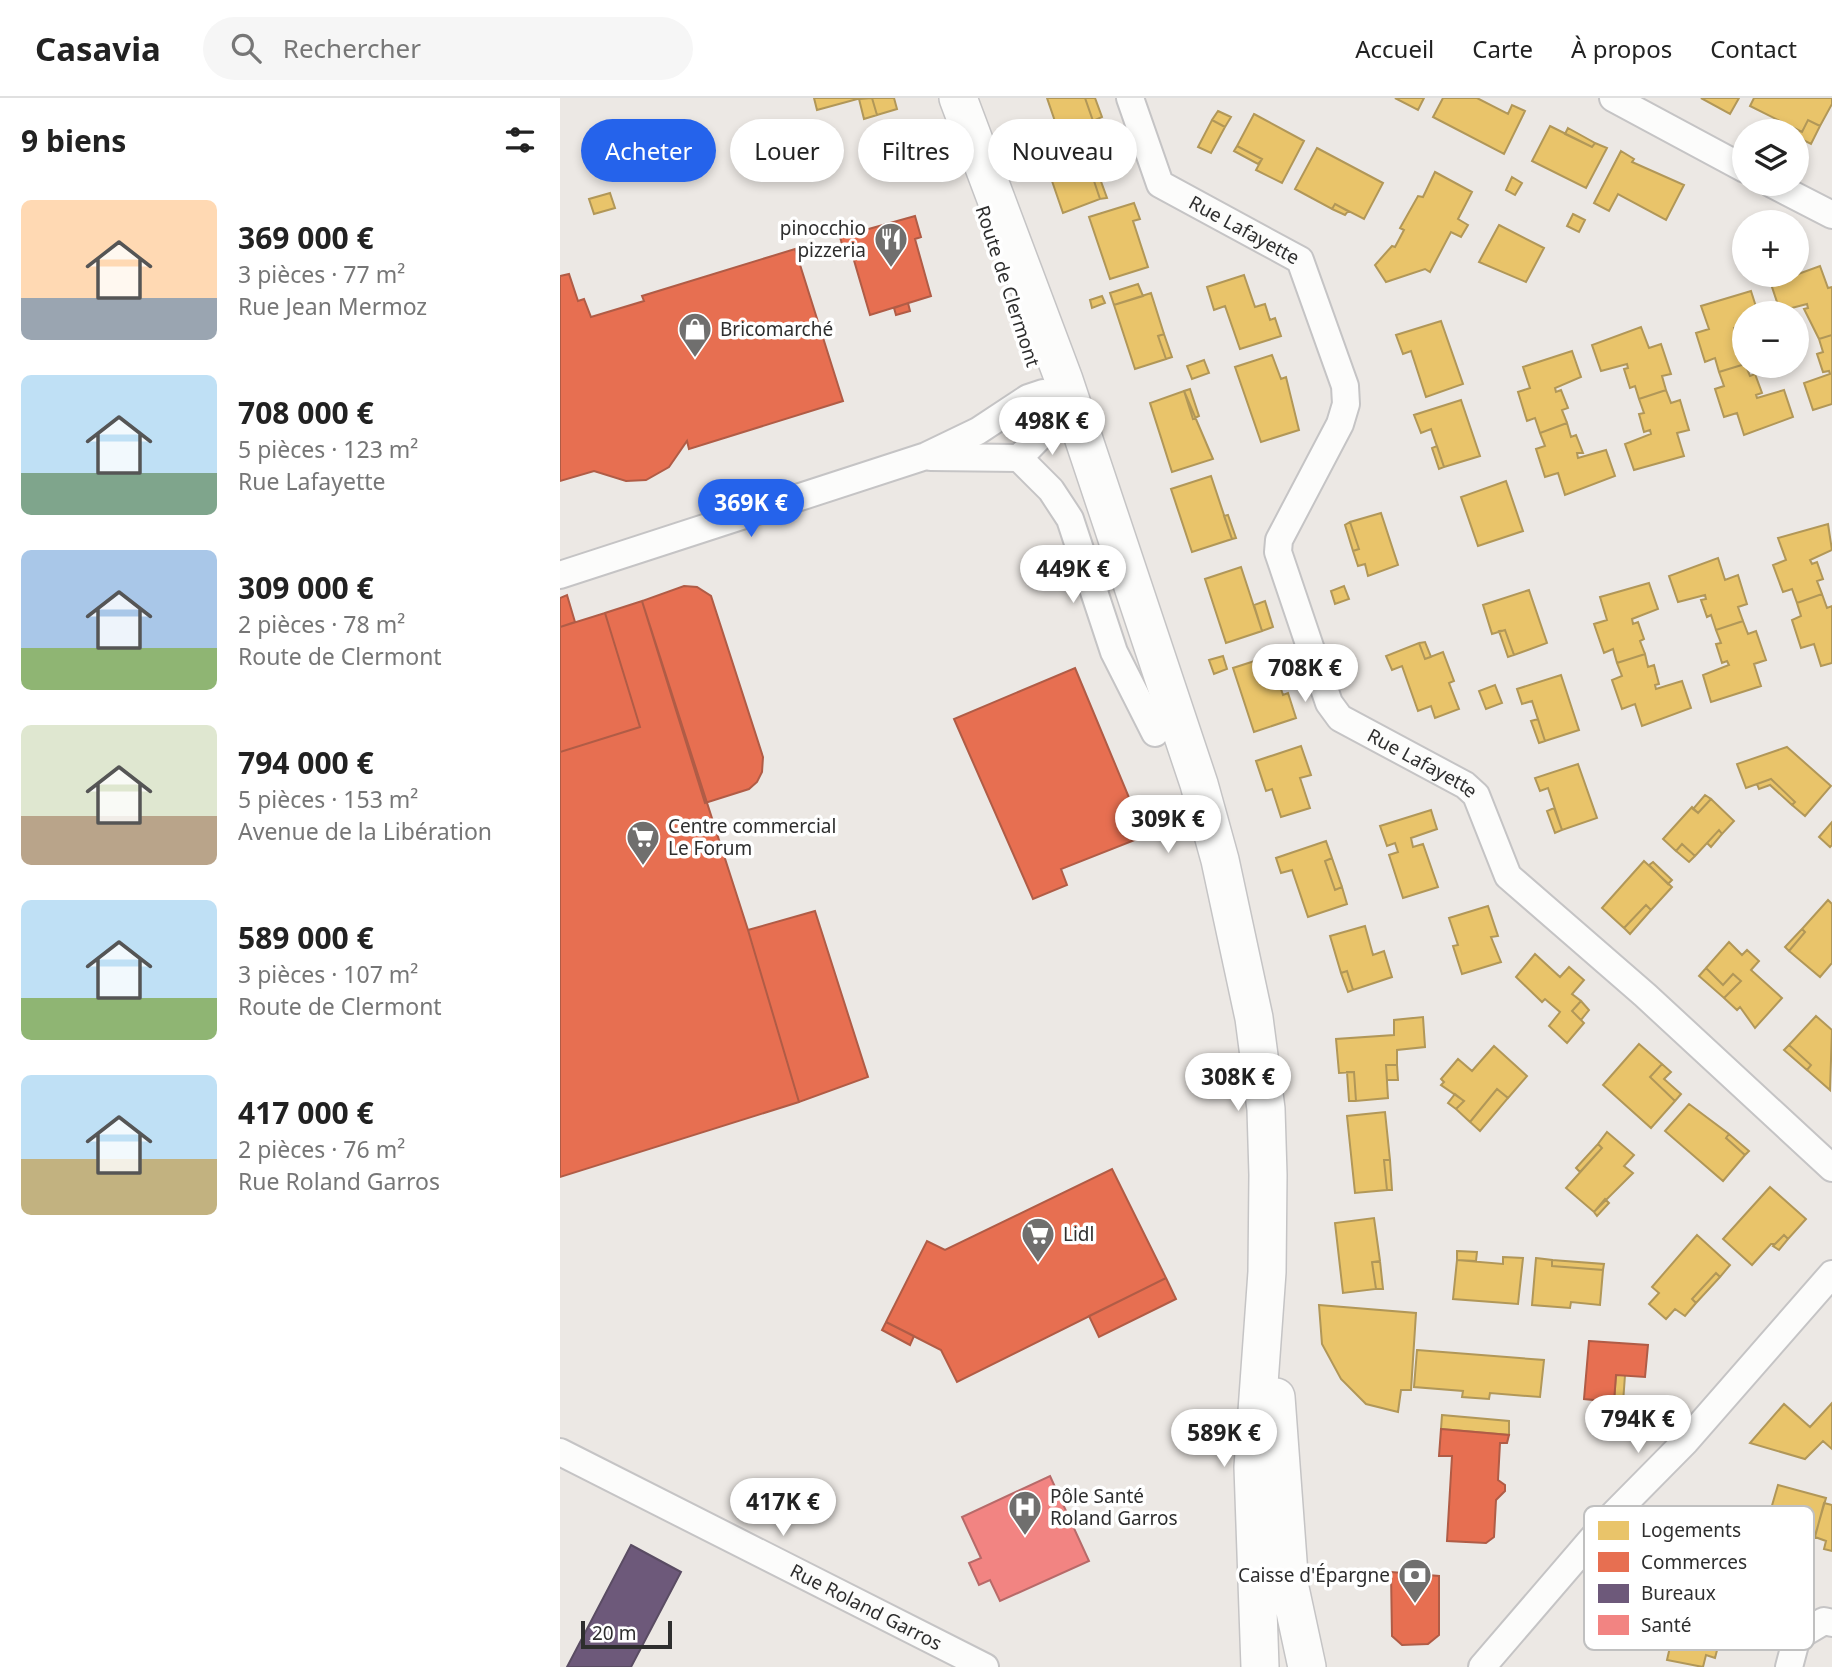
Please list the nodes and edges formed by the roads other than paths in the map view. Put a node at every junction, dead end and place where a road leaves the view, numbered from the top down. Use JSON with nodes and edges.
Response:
{"nodes":[{"id":1,"x":947,"y":98,"type":"edge"},
{"id":2,"x":958,"y":98,"type":"edge"},
{"id":3,"x":1130,"y":98,"type":"edge"},
{"id":4,"x":1613,"y":98,"type":"edge"},
{"id":5,"x":1732,"y":162,"type":"edge"},
{"id":6,"x":1795,"y":196,"type":"edge"},
{"id":7,"x":1832,"y":215,"type":"edge"},
{"id":8,"x":1058,"y":402,"type":"junction"},
{"id":9,"x":926,"y":456,"type":"junction"},
{"id":10,"x":1018,"y":457,"type":"junction"},
{"id":11,"x":560,"y":575,"type":"edge"},
{"id":12,"x":1155,"y":733,"type":"junction"},
{"id":13,"x":1240,"y":951,"type":"junction"},
{"id":14,"x":1832,"y":1168,"type":"edge"},
{"id":15,"x":1267,"y":1272,"type":"junction"},
{"id":16,"x":1832,"y":1274,"type":"edge"},
{"id":17,"x":560,"y":1452,"type":"edge"},
{"id":18,"x":1622,"y":1506,"type":"edge"},
{"id":19,"x":1584,"y":1548,"type":"edge"},
{"id":20,"x":1832,"y":1623,"type":"edge"},
{"id":21,"x":1814,"y":1627,"type":"edge"},
{"id":22,"x":1794,"y":1650,"type":"edge"},
{"id":23,"x":985,"y":1667,"type":"edge"},
{"id":24,"x":1260,"y":1667,"type":"edge"},
{"id":25,"x":1307,"y":1667,"type":"edge"},
{"id":26,"x":1482,"y":1667,"type":"edge"},
{"id":27,"x":1789,"y":1667,"type":"edge"}],
"edges":[{"from":1,"to":8,"type":"main road","name":"Route de Clermont"},
{"from":2,"to":8,"type":"main road","name":"Route de Clermont"},
{"from":3,"to":14,"type":"street","name":"Rue Lafayette"},
{"from":4,"to":5,"type":"street"},
{"from":6,"to":7,"type":"street"},
{"from":8,"to":9,"type":"street"},
{"from":8,"to":10,"type":"street"},
{"from":8,"to":12,"type":"main road","name":"Route de Clermont"},
{"from":8,"to":13,"type":"main road","name":"Route de Clermont"},
{"from":9,"to":10,"type":"street"},
{"from":9,"to":11,"type":"street"},
{"from":10,"to":12,"type":"street","name":"Route de Clermont"},
{"from":12,"to":13,"type":"main road","name":"Route de Clermont"},
{"from":13,"to":15,"type":"main road","name":"Route de Clermont"},
{"from":15,"to":24,"type":"main road","name":"Route de Clermont"},
{"from":15,"to":25,"type":"main road","name":"Route de Clermont"},
{"from":16,"to":18,"type":"street"},
{"from":17,"to":23,"type":"street","name":"Rue Roland Garros"},
{"from":19,"to":26,"type":"street"},
{"from":20,"to":21,"type":"street"},
{"from":22,"to":27,"type":"street"}]}
